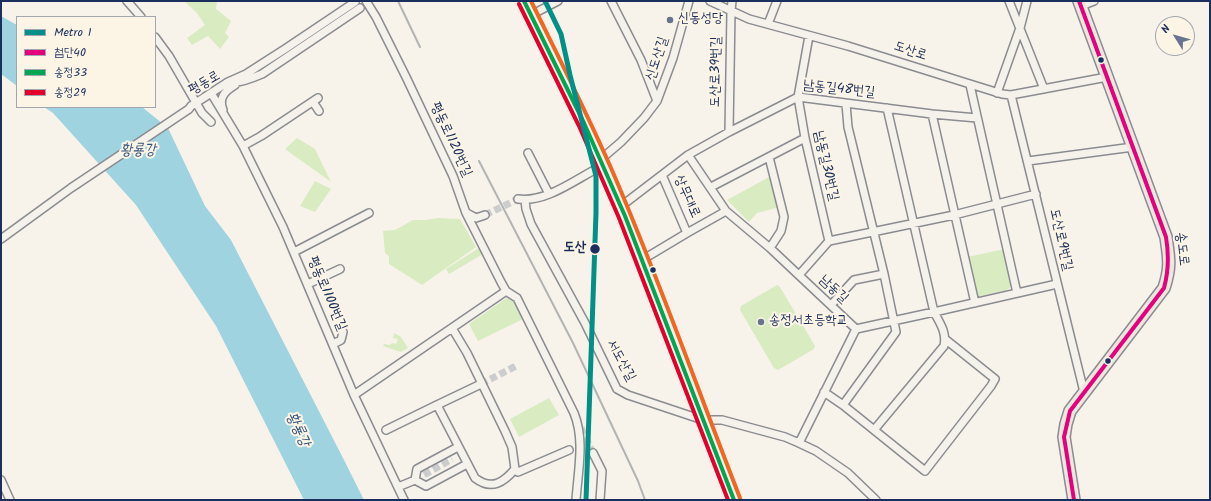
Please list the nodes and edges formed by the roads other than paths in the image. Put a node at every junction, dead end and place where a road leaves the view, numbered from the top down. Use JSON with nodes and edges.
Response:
{"nodes":[{"id":1,"x":127,"y":1,"type":"edge"},
{"id":2,"x":366,"y":1,"type":"edge"},
{"id":3,"x":524,"y":1,"type":"edge"},
{"id":4,"x":558,"y":1,"type":"edge"},
{"id":5,"x":689,"y":1,"type":"edge"},
{"id":6,"x":710,"y":1,"type":"edge"},
{"id":7,"x":732,"y":1,"type":"edge"},
{"id":8,"x":778,"y":1,"type":"edge"},
{"id":9,"x":1009,"y":1,"type":"edge"},
{"id":10,"x":1027,"y":1,"type":"edge"},
{"id":11,"x":1094,"y":1,"type":"edge"},
{"id":12,"x":355,"y":2,"type":"edge"},
{"id":13,"x":612,"y":4,"type":"edge"},
{"id":14,"x":1080,"y":4,"type":"edge"},
{"id":15,"x":360,"y":8,"type":"dead end"},
{"id":16,"x":731,"y":11,"type":"junction"},
{"id":17,"x":531,"y":15,"type":"junction"},
{"id":18,"x":140,"y":16,"type":"edge"},
{"id":19,"x":768,"y":24,"type":"junction"},
{"id":20,"x":1020,"y":28,"type":"junction"},
{"id":21,"x":809,"y":36,"type":"junction"},
{"id":22,"x":156,"y":38,"type":"edge"},
{"id":23,"x":1107,"y":77,"type":"junction"},
{"id":24,"x":239,"y":83,"type":"junction"},
{"id":25,"x":970,"y":85,"type":"junction"},
{"id":26,"x":1044,"y":89,"type":"junction"},
{"id":27,"x":997,"y":93,"type":"junction"},
{"id":28,"x":211,"y":94,"type":"junction"},
{"id":29,"x":1011,"y":95,"type":"junction"},
{"id":30,"x":798,"y":97,"type":"junction"},
{"id":31,"x":657,"y":101,"type":"junction"},
{"id":32,"x":846,"y":104,"type":"junction"},
{"id":33,"x":193,"y":106,"type":"junction"},
{"id":34,"x":887,"y":108,"type":"junction"},
{"id":35,"x":319,"y":111,"type":"dead end"},
{"id":36,"x":224,"y":114,"type":"junction"},
{"id":37,"x":932,"y":114,"type":"junction"},
{"id":38,"x":977,"y":118,"type":"junction"},
{"id":39,"x":211,"y":122,"type":"dead end"},
{"id":40,"x":729,"y":132,"type":"junction"},
{"id":41,"x":805,"y":138,"type":"junction"},
{"id":42,"x":243,"y":146,"type":"junction"},
{"id":43,"x":1133,"y":147,"type":"junction"},
{"id":44,"x":528,"y":153,"type":"dead end"},
{"id":45,"x":688,"y":155,"type":"junction"},
{"id":46,"x":769,"y":157,"type":"junction"},
{"id":47,"x":1028,"y":161,"type":"junction"},
{"id":48,"x":601,"y":163,"type":"junction"},
{"id":49,"x":662,"y":175,"type":"junction"},
{"id":50,"x":711,"y":187,"type":"junction"},
{"id":51,"x":549,"y":194,"type":"junction"},
{"id":52,"x":1036,"y":194,"type":"junction"},
{"id":53,"x":522,"y":199,"type":"joint"},
{"id":54,"x":998,"y":204,"type":"junction"},
{"id":55,"x":620,"y":207,"type":"junction"},
{"id":56,"x":726,"y":211,"type":"junction"},
{"id":57,"x":369,"y":213,"type":"dead end"},
{"id":58,"x":466,"y":213,"type":"junction"},
{"id":59,"x":485,"y":215,"type":"tunnel mouth"},
{"id":60,"x":954,"y":215,"type":"junction"},
{"id":61,"x":913,"y":224,"type":"junction"},
{"id":62,"x":874,"y":232,"type":"junction"},
{"id":63,"x":687,"y":233,"type":"junction"},
{"id":64,"x":1,"y":239,"type":"edge"},
{"id":65,"x":829,"y":241,"type":"junction"},
{"id":66,"x":770,"y":248,"type":"junction"},
{"id":67,"x":294,"y":252,"type":"junction"},
{"id":68,"x":642,"y":260,"type":"junction"},
{"id":69,"x":340,"y":269,"type":"dead end"},
{"id":70,"x":884,"y":274,"type":"junction"},
{"id":71,"x":799,"y":275,"type":"junction"},
{"id":72,"x":308,"y":284,"type":"junction"},
{"id":73,"x":1057,"y":284,"type":"junction"},
{"id":74,"x":506,"y":291,"type":"junction"},
{"id":75,"x":1017,"y":293,"type":"junction"},
{"id":76,"x":975,"y":303,"type":"junction"},
{"id":77,"x":831,"y":305,"type":"junction"},
{"id":78,"x":934,"y":312,"type":"junction"},
{"id":79,"x":894,"y":321,"type":"junction"},
{"id":80,"x":452,"y":328,"type":"junction"},
{"id":81,"x":856,"y":329,"type":"junction"},
{"id":82,"x":343,"y":332,"type":"dead end"},
{"id":83,"x":945,"y":339,"type":"junction"},
{"id":84,"x":334,"y":344,"type":"junction"},
{"id":85,"x":481,"y":384,"type":"junction"},
{"id":86,"x":824,"y":392,"type":"junction"},
{"id":87,"x":1084,"y":392,"type":"junction"},
{"id":88,"x":354,"y":395,"type":"junction"},
{"id":89,"x":843,"y":405,"type":"junction"},
{"id":90,"x":437,"y":406,"type":"junction"},
{"id":91,"x":703,"y":420,"type":"junction"},
{"id":92,"x":386,"y":430,"type":"dead end"},
{"id":93,"x":874,"y":430,"type":"junction"},
{"id":94,"x":798,"y":443,"type":"junction"},
{"id":95,"x":458,"y":447,"type":"junction"},
{"id":96,"x":569,"y":450,"type":"dead end"},
{"id":97,"x":593,"y":453,"type":"tunnel mouth"},
{"id":98,"x":467,"y":464,"type":"junction"},
{"id":99,"x":515,"y":469,"type":"junction"},
{"id":100,"x":1,"y":480,"type":"edge"},
{"id":101,"x":415,"y":480,"type":"junction"},
{"id":102,"x":398,"y":487,"type":"junction"},
{"id":103,"x":10,"y":500,"type":"edge"},
{"id":104,"x":404,"y":500,"type":"edge"},
{"id":105,"x":576,"y":500,"type":"edge"},
{"id":106,"x":600,"y":500,"type":"edge"},
{"id":107,"x":734,"y":500,"type":"edge"},
{"id":108,"x":876,"y":500,"type":"edge"},
{"id":109,"x":1074,"y":500,"type":"edge"}],
"edges":[{"from":1,"to":18,"type":"street"},
{"from":2,"to":58,"type":"street","name":"평동로1120번길"},
{"from":3,"to":17,"type":"main road"},
{"from":4,"to":17,"type":"street"},
{"from":5,"to":31,"type":"street","name":"신도산길"},
{"from":6,"to":16,"type":"street","name":"도산로"},
{"from":7,"to":16,"type":"street","name":"도산로39번길"},
{"from":8,"to":19,"type":"street"},
{"from":9,"to":20,"type":"street"},
{"from":10,"to":20,"type":"street"},
{"from":11,"to":14,"type":"street","name":"송도로"},
{"from":12,"to":28,"type":"street","name":"평동로"},
{"from":13,"to":31,"type":"street","name":"신도산길"},
{"from":14,"to":23,"type":"main road","name":"송도로"},
{"from":15,"to":24,"type":"street","name":"평동로"},
{"from":16,"to":19,"type":"street","name":"도산로"},
{"from":16,"to":40,"type":"street","name":"도산로39번길"},
{"from":17,"to":48,"type":"main road"},
{"from":19,"to":21,"type":"street","name":"도산로"},
{"from":20,"to":26,"type":"street"},
{"from":20,"to":27,"type":"street"},
{"from":21,"to":25,"type":"street","name":"도산로"},
{"from":21,"to":30,"type":"street","name":"남동길30번길"},
{"from":22,"to":33,"type":"street"},
{"from":23,"to":26,"type":"street","name":"도산로"},
{"from":23,"to":43,"type":"main road","name":"송도로"},
{"from":24,"to":28,"type":"street","name":"평동로"},
{"from":24,"to":36,"type":"street"},
{"from":25,"to":27,"type":"street","name":"도산로"},
{"from":25,"to":38,"type":"street"},
{"from":26,"to":29,"type":"street","name":"도산로"},
{"from":27,"to":29,"type":"street","name":"도산로"},
{"from":28,"to":33,"type":"street","name":"평동로"},
{"from":28,"to":36,"type":"street","name":"평동로1100번길"},
{"from":29,"to":47,"type":"street","name":"도산로9번길"},
{"from":30,"to":32,"type":"street","name":"남동길48번길"},
{"from":30,"to":40,"type":"street","name":"남동길48번길"},
{"from":30,"to":41,"type":"street","name":"남동길30번길"},
{"from":31,"to":48,"type":"street","name":"신도산길"},
{"from":32,"to":34,"type":"street","name":"남동길48번길"},
{"from":32,"to":62,"type":"street"},
{"from":33,"to":39,"type":"street"},
{"from":33,"to":64,"type":"street","name":"평동로"},
{"from":34,"to":37,"type":"street","name":"남동길48번길"},
{"from":34,"to":61,"type":"street"},
{"from":35,"to":42,"type":"street"},
{"from":36,"to":42,"type":"street","name":"평동로1100번길"},
{"from":37,"to":38,"type":"street","name":"남동길48번길"},
{"from":37,"to":60,"type":"street"},
{"from":38,"to":54,"type":"street"},
{"from":40,"to":45,"type":"street","name":"남동길48번길"},
{"from":41,"to":46,"type":"street"},
{"from":41,"to":65,"type":"street","name":"남동길30번길"},
{"from":42,"to":67,"type":"street","name":"평동로1100번길"},
{"from":43,"to":47,"type":"street"},
{"from":43,"to":87,"type":"main road","name":"송도로"},
{"from":44,"to":51,"type":"street"},
{"from":45,"to":49,"type":"street","name":"남동길48번길"},
{"from":45,"to":50,"type":"street","name":"남동길"},
{"from":46,"to":50,"type":"street"},
{"from":46,"to":66,"type":"street"},
{"from":47,"to":52,"type":"street","name":"도산로9번길"},
{"from":48,"to":51,"type":"street","name":"신도산길"},
{"from":48,"to":55,"type":"main road"},
{"from":49,"to":55,"type":"street","name":"상무대로"},
{"from":49,"to":63,"type":"street","name":"상무대로"},
{"from":50,"to":56,"type":"street","name":"남동길"},
{"from":51,"to":53,"type":"street","name":"신도산길"},
{"from":52,"to":54,"type":"street"},
{"from":52,"to":73,"type":"street","name":"도산로9번길"},
{"from":53,"to":91,"type":"street","name":"서도산길"},
{"from":54,"to":60,"type":"street"},
{"from":54,"to":75,"type":"street"},
{"from":55,"to":68,"type":"main road"},
{"from":56,"to":63,"type":"street","name":"상무대로"},
{"from":56,"to":66,"type":"street","name":"남동길"},
{"from":57,"to":67,"type":"street"},
{"from":58,"to":59,"type":"street"},
{"from":58,"to":74,"type":"street","name":"평동로1120번길"},
{"from":60,"to":61,"type":"street"},
{"from":60,"to":76,"type":"street"},
{"from":61,"to":62,"type":"street"},
{"from":61,"to":78,"type":"street"},
{"from":62,"to":65,"type":"street"},
{"from":62,"to":70,"type":"street"},
{"from":63,"to":68,"type":"street","name":"상무대로"},
{"from":65,"to":71,"type":"street"},
{"from":66,"to":71,"type":"street","name":"남동길"},
{"from":67,"to":72,"type":"street","name":"평동로1100번길"},
{"from":68,"to":91,"type":"main road"},
{"from":69,"to":72,"type":"street"},
{"from":70,"to":77,"type":"street"},
{"from":70,"to":79,"type":"street"},
{"from":71,"to":77,"type":"street","name":"남동길"},
{"from":72,"to":84,"type":"street","name":"평동로1100번길"},
{"from":73,"to":75,"type":"street"},
{"from":73,"to":87,"type":"street","name":"도산로9번길"},
{"from":74,"to":80,"type":"street"},
{"from":74,"to":105,"type":"street","name":"평동로1120번길"},
{"from":75,"to":76,"type":"street"},
{"from":76,"to":78,"type":"street"},
{"from":77,"to":81,"type":"street","name":"남동길"},
{"from":78,"to":79,"type":"street"},
{"from":78,"to":83,"type":"street"},
{"from":79,"to":81,"type":"street"},
{"from":79,"to":89,"type":"street"},
{"from":80,"to":85,"type":"street"},
{"from":80,"to":88,"type":"street"},
{"from":81,"to":86,"type":"street"},
{"from":82,"to":84,"type":"street"},
{"from":83,"to":93,"type":"street"},
{"from":83,"to":93,"type":"street"},
{"from":84,"to":88,"type":"street","name":"평동로1100번길"},
{"from":85,"to":90,"type":"street"},
{"from":85,"to":99,"type":"street"},
{"from":86,"to":89,"type":"street"},
{"from":86,"to":94,"type":"street"},
{"from":87,"to":109,"type":"main road","name":"송도로"},
{"from":88,"to":102,"type":"street","name":"평동로1100번길"},
{"from":89,"to":93,"type":"street"},
{"from":90,"to":92,"type":"street"},
{"from":90,"to":95,"type":"street"},
{"from":91,"to":94,"type":"street","name":"서도산길"},
{"from":91,"to":107,"type":"main road"},
{"from":94,"to":108,"type":"street","name":"서도산길"},
{"from":95,"to":98,"type":"street"},
{"from":95,"to":101,"type":"street"},
{"from":96,"to":99,"type":"street"},
{"from":97,"to":106,"type":"street"},
{"from":98,"to":99,"type":"street"},
{"from":98,"to":101,"type":"street"},
{"from":100,"to":103,"type":"street"},
{"from":101,"to":102,"type":"street"},
{"from":102,"to":104,"type":"street","name":"평동로1100번길"}]}
